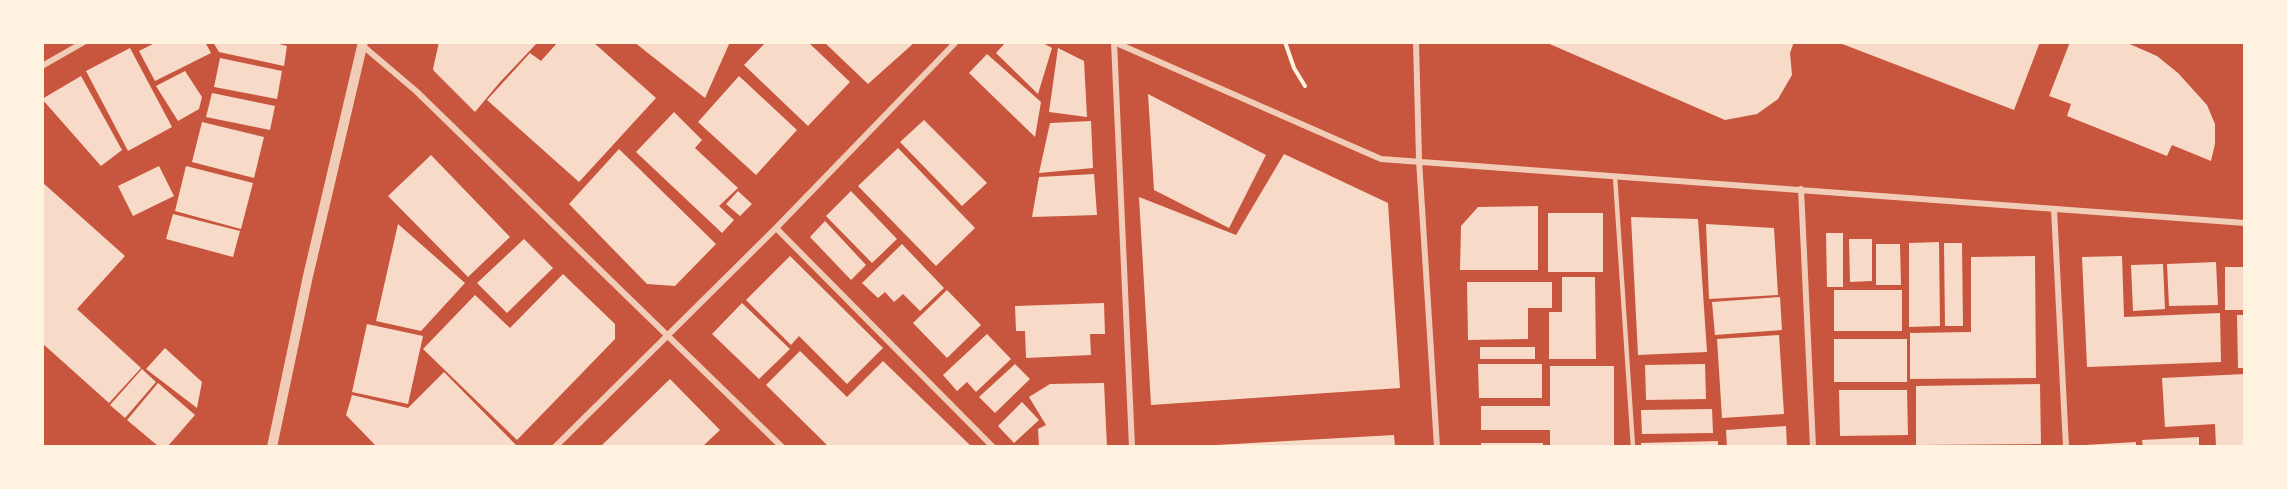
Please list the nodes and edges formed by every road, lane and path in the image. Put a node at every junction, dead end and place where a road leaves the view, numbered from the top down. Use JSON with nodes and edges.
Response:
{"nodes":[{"id":1,"x":84,"y":42,"type":"edge"},
{"id":2,"x":956,"y":42,"type":"edge"},
{"id":3,"x":1114,"y":42,"type":"edge"},
{"id":4,"x":1286,"y":42,"type":"edge"},
{"id":5,"x":1416,"y":42,"type":"edge"},
{"id":6,"x":363,"y":44,"type":"edge"},
{"id":7,"x":42,"y":66,"type":"edge"},
{"id":8,"x":1305,"y":87,"type":"dead end"},
{"id":9,"x":1419,"y":160,"type":"junction"},
{"id":10,"x":1615,"y":176,"type":"junction"},
{"id":11,"x":1801,"y":189,"type":"junction"},
{"id":12,"x":2054,"y":209,"type":"junction"},
{"id":13,"x":2245,"y":223,"type":"edge"},
{"id":14,"x":776,"y":228,"type":"junction"},
{"id":15,"x":667,"y":334,"type":"junction"},
{"id":16,"x":272,"y":447,"type":"edge"},
{"id":17,"x":555,"y":447,"type":"edge"},
{"id":18,"x":782,"y":447,"type":"edge"},
{"id":19,"x":993,"y":447,"type":"edge"},
{"id":20,"x":1132,"y":447,"type":"edge"},
{"id":21,"x":1437,"y":447,"type":"edge"},
{"id":22,"x":1633,"y":447,"type":"edge"},
{"id":23,"x":1814,"y":447,"type":"edge"},
{"id":24,"x":2066,"y":447,"type":"edge"}],
"edges":[{"from":1,"to":7,"type":"street"},
{"from":2,"to":14,"type":"street"},
{"from":3,"to":9,"type":"street"},
{"from":3,"to":20,"type":"street"},
{"from":4,"to":8,"type":"path"},
{"from":5,"to":9,"type":"street"},
{"from":6,"to":15,"type":"street"},
{"from":6,"to":16,"type":"street"},
{"from":9,"to":10,"type":"street"},
{"from":9,"to":21,"type":"street"},
{"from":10,"to":11,"type":"street"},
{"from":10,"to":22,"type":"lane"},
{"from":11,"to":12,"type":"street"},
{"from":11,"to":23,"type":"street"},
{"from":12,"to":13,"type":"street"},
{"from":12,"to":24,"type":"street"},
{"from":14,"to":15,"type":"street"},
{"from":14,"to":19,"type":"street"},
{"from":15,"to":17,"type":"street"},
{"from":15,"to":18,"type":"street"}]}
